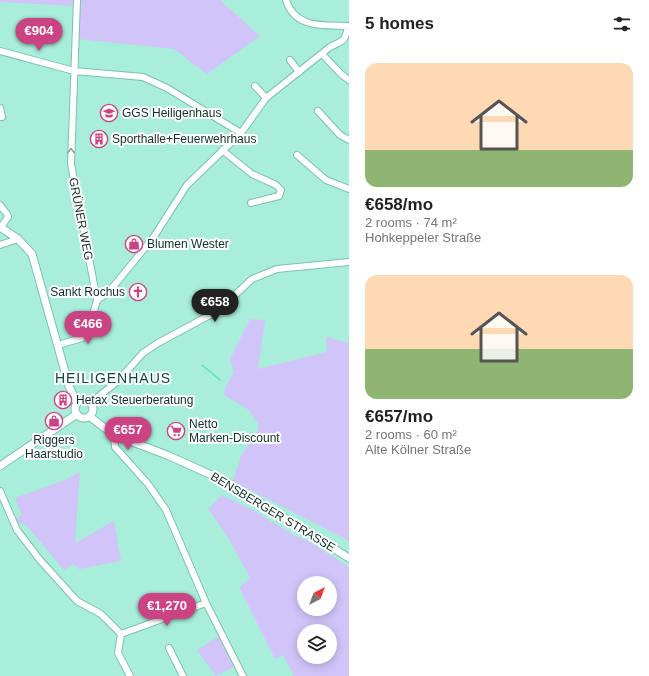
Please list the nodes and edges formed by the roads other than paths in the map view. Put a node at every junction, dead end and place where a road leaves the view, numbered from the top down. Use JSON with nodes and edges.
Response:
{"nodes":[{"id":1,"x":76,"y":0,"type":"edge"},
{"id":2,"x":286,"y":0,"type":"edge"},
{"id":3,"x":349,"y":26,"type":"edge"},
{"id":4,"x":0,"y":51,"type":"edge"},
{"id":5,"x":322,"y":54,"type":"junction"},
{"id":6,"x":290,"y":60,"type":"dead end"},
{"id":7,"x":74,"y":71,"type":"junction"},
{"id":8,"x":299,"y":72,"type":"junction"},
{"id":9,"x":349,"y":80,"type":"edge"},
{"id":10,"x":256,"y":86,"type":"dead end"},
{"id":11,"x":266,"y":98,"type":"junction"},
{"id":12,"x":0,"y":108,"type":"edge"},
{"id":13,"x":318,"y":111,"type":"dead end"},
{"id":14,"x":2,"y":116,"type":"dead end"},
{"id":15,"x":241,"y":133,"type":"junction"},
{"id":16,"x":349,"y":140,"type":"edge"},
{"id":17,"x":222,"y":150,"type":"junction"},
{"id":18,"x":297,"y":155,"type":"dead end"},
{"id":19,"x":349,"y":189,"type":"edge"},
{"id":20,"x":251,"y":203,"type":"dead end"},
{"id":21,"x":0,"y":205,"type":"edge"},
{"id":22,"x":1,"y":227,"type":"edge"},
{"id":23,"x":18,"y":239,"type":"junction"},
{"id":24,"x":0,"y":245,"type":"edge"},
{"id":25,"x":349,"y":262,"type":"edge"},
{"id":26,"x":97,"y":300,"type":"junction"},
{"id":27,"x":58,"y":345,"type":"junction"},
{"id":28,"x":77,"y":403,"type":"junction"},
{"id":29,"x":90,"y":403,"type":"junction"},
{"id":30,"x":76,"y":414,"type":"junction"},
{"id":31,"x":89,"y":416,"type":"junction"},
{"id":32,"x":114,"y":435,"type":"junction"},
{"id":33,"x":0,"y":466,"type":"edge"},
{"id":34,"x":0,"y":491,"type":"edge"},
{"id":35,"x":349,"y":558,"type":"edge"},
{"id":36,"x":206,"y":603,"type":"junction"},
{"id":37,"x":121,"y":634,"type":"junction"},
{"id":38,"x":169,"y":648,"type":"dead end"},
{"id":39,"x":130,"y":676,"type":"edge"},
{"id":40,"x":183,"y":676,"type":"edge"},
{"id":41,"x":243,"y":676,"type":"edge"}],
"edges":[{"from":1,"to":7,"type":"street","name":"GRÜNER WEG"},
{"from":2,"to":3,"type":"street"},
{"from":3,"to":5,"type":"street"},
{"from":4,"to":7,"type":"street"},
{"from":5,"to":8,"type":"street"},
{"from":5,"to":9,"type":"street"},
{"from":6,"to":8,"type":"street"},
{"from":7,"to":15,"type":"street"},
{"from":26,"to":7,"type":"street","name":"GRÜNER WEG","one_way":true},
{"from":8,"to":11,"type":"street"},
{"from":10,"to":11,"type":"street"},
{"from":11,"to":15,"type":"street"},
{"from":12,"to":14,"type":"street"},
{"from":13,"to":16,"type":"street"},
{"from":15,"to":17,"type":"street"},
{"from":17,"to":20,"type":"street"},
{"from":17,"to":26,"type":"street"},
{"from":18,"to":19,"type":"street"},
{"from":21,"to":22,"type":"street"},
{"from":22,"to":23,"type":"main road"},
{"from":23,"to":24,"type":"street"},
{"from":23,"to":27,"type":"main road"},
{"from":25,"to":29,"type":"street"},
{"from":26,"to":27,"type":"street","name":"GRÜNER WEG"},
{"from":27,"to":28,"type":"main road"},
{"from":28,"to":29,"type":"main road"},
{"from":28,"to":30,"type":"main road"},
{"from":29,"to":31,"type":"main road"},
{"from":30,"to":31,"type":"main road"},
{"from":30,"to":33,"type":"main road"},
{"from":31,"to":32,"type":"main road","name":"BENSBERGER STRASSE"},
{"from":32,"to":35,"type":"main road","name":"BENSBERGER STRASSE"},
{"from":32,"to":36,"type":"street"},
{"from":34,"to":37,"type":"street"},
{"from":36,"to":37,"type":"street"},
{"from":36,"to":41,"type":"street"},
{"from":37,"to":39,"type":"street"},
{"from":38,"to":40,"type":"street"}]}
